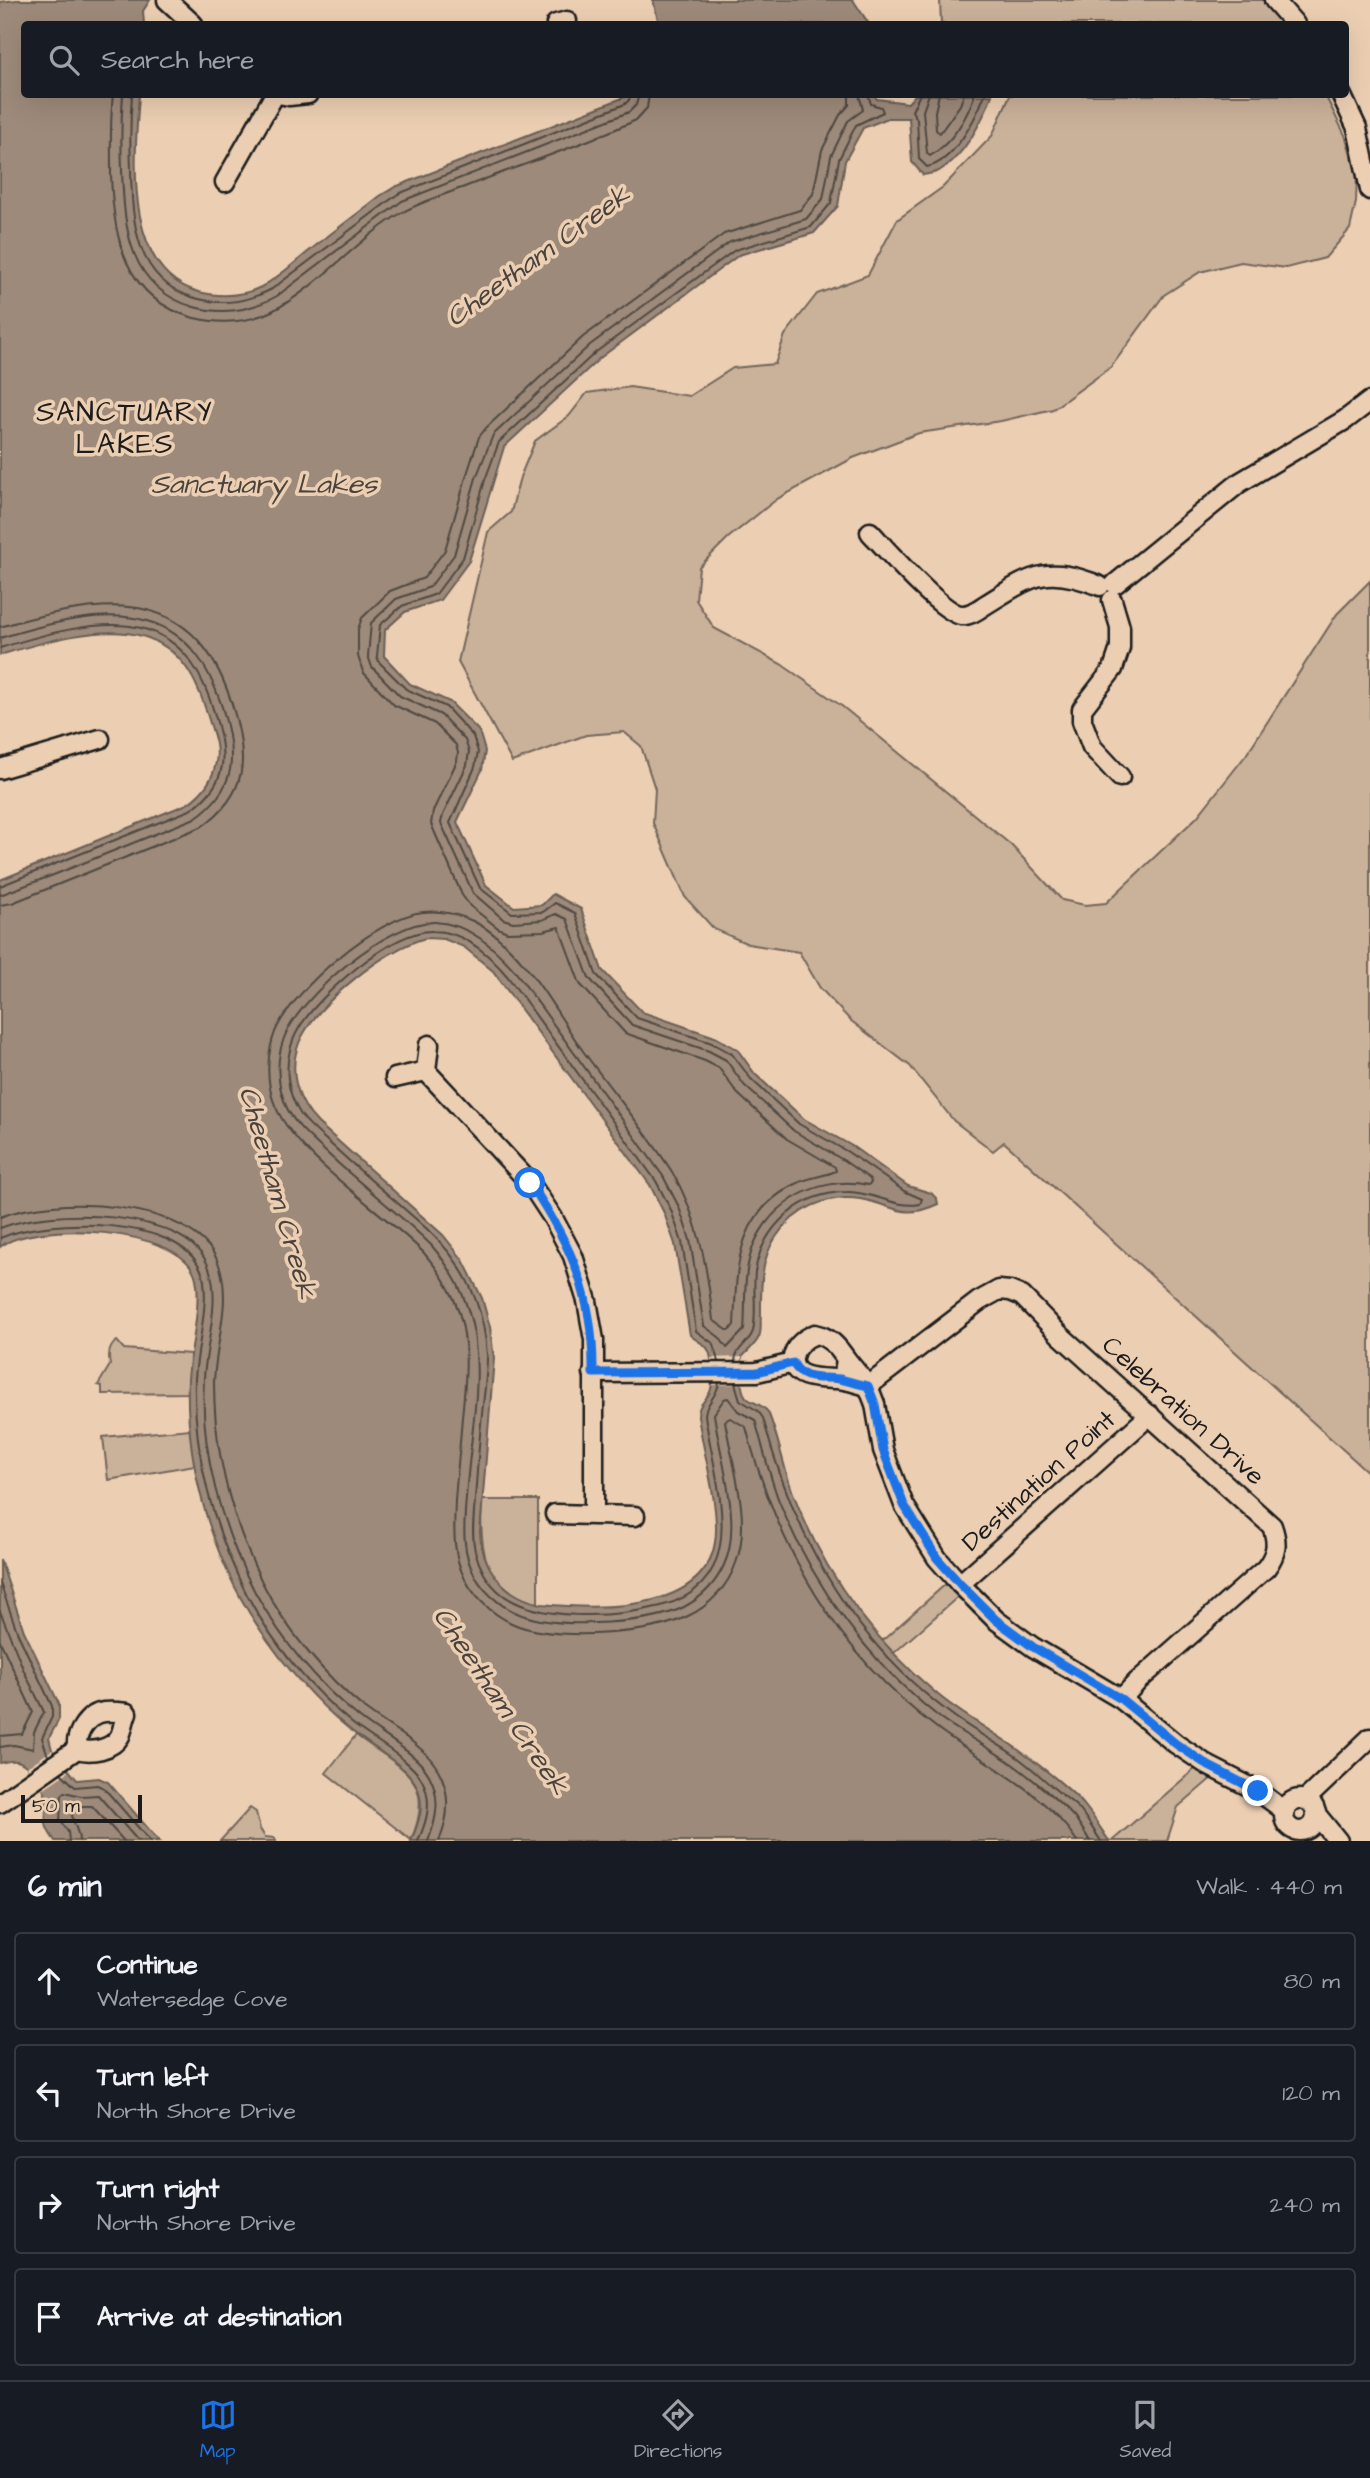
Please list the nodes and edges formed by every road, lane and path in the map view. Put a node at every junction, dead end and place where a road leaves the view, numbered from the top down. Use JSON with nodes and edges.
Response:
{"nodes":[{"id":1,"x":167,"y":0,"type":"edge"},
{"id":2,"x":1274,"y":0,"type":"edge"},
{"id":3,"x":190,"y":21,"type":"edge"},
{"id":4,"x":1292,"y":21,"type":"edge"},
{"id":5,"x":274,"y":98,"type":"edge"},
{"id":6,"x":1343,"y":98,"type":"edge"},
{"id":7,"x":225,"y":181,"type":"dead end"},
{"id":8,"x":1370,"y":190,"type":"edge"},
{"id":9,"x":1370,"y":401,"type":"edge"},
{"id":10,"x":870,"y":532,"type":"dead end"},
{"id":11,"x":1109,"y":590,"type":"junction"},
{"id":12,"x":100,"y":739,"type":"dead end"},
{"id":13,"x":0,"y":769,"type":"edge"},
{"id":14,"x":1120,"y":777,"type":"dead end"},
{"id":15,"x":429,"y":1045,"type":"dead end"},
{"id":16,"x":426,"y":1071,"type":"junction"},
{"id":17,"x":395,"y":1078,"type":"dead end"},
{"id":18,"x":846,"y":1359,"type":"junction"},
{"id":19,"x":793,"y":1363,"type":"junction"},
{"id":20,"x":593,"y":1373,"type":"junction"},
{"id":21,"x":837,"y":1379,"type":"junction"},
{"id":22,"x":868,"y":1386,"type":"junction"},
{"id":23,"x":1150,"y":1415,"type":"junction"},
{"id":24,"x":555,"y":1514,"type":"dead end"},
{"id":25,"x":594,"y":1514,"type":"junction"},
{"id":26,"x":635,"y":1516,"type":"dead end"},
{"id":27,"x":960,"y":1584,"type":"junction"},
{"id":28,"x":1121,"y":1699,"type":"junction"},
{"id":29,"x":1370,"y":1738,"type":"edge"},
{"id":30,"x":77,"y":1749,"type":"dead end"},
{"id":31,"x":1258,"y":1791,"type":"junction"},
{"id":32,"x":0,"y":1803,"type":"edge"},
{"id":33,"x":1285,"y":1814,"type":"junction"},
{"id":34,"x":1305,"y":1818,"type":"edge"},
{"id":35,"x":1280,"y":1841,"type":"edge"},
{"id":36,"x":1330,"y":1841,"type":"edge"},
{"id":37,"x":1338,"y":1841,"type":"edge"}],
"edges":[{"from":1,"to":3,"type":"street"},
{"from":2,"to":4,"type":"street"},
{"from":5,"to":7,"type":"street"},
{"from":6,"to":8,"type":"street"},
{"from":9,"to":11,"type":"street"},
{"from":10,"to":11,"type":"street"},
{"from":11,"to":14,"type":"street"},
{"from":12,"to":13,"type":"street"},
{"from":15,"to":16,"type":"street"},
{"from":16,"to":17,"type":"street"},
{"from":16,"to":20,"type":"street"},
{"from":18,"to":19,"type":"street"},
{"from":18,"to":21,"type":"street"},
{"from":18,"to":22,"type":"street"},
{"from":19,"to":20,"type":"street"},
{"from":19,"to":21,"type":"street"},
{"from":20,"to":25,"type":"street"},
{"from":21,"to":22,"type":"street"},
{"from":22,"to":23,"type":"street","name":"Celebration Drive"},
{"from":22,"to":27,"type":"street"},
{"from":23,"to":27,"type":"street","name":"Destination Point"},
{"from":23,"to":28,"type":"street","name":"Celebration Drive"},
{"from":24,"to":25,"type":"street"},
{"from":25,"to":26,"type":"street"},
{"from":27,"to":28,"type":"street"},
{"from":28,"to":31,"type":"street"},
{"from":29,"to":34,"type":"street"},
{"from":30,"to":32,"type":"street"},
{"from":31,"to":33,"type":"street"},
{"from":31,"to":34,"type":"street"},
{"from":33,"to":34,"type":"street"},
{"from":33,"to":34,"type":"street"},
{"from":33,"to":35,"type":"street"},
{"from":34,"to":36,"type":"street"},
{"from":34,"to":37,"type":"street"}]}
